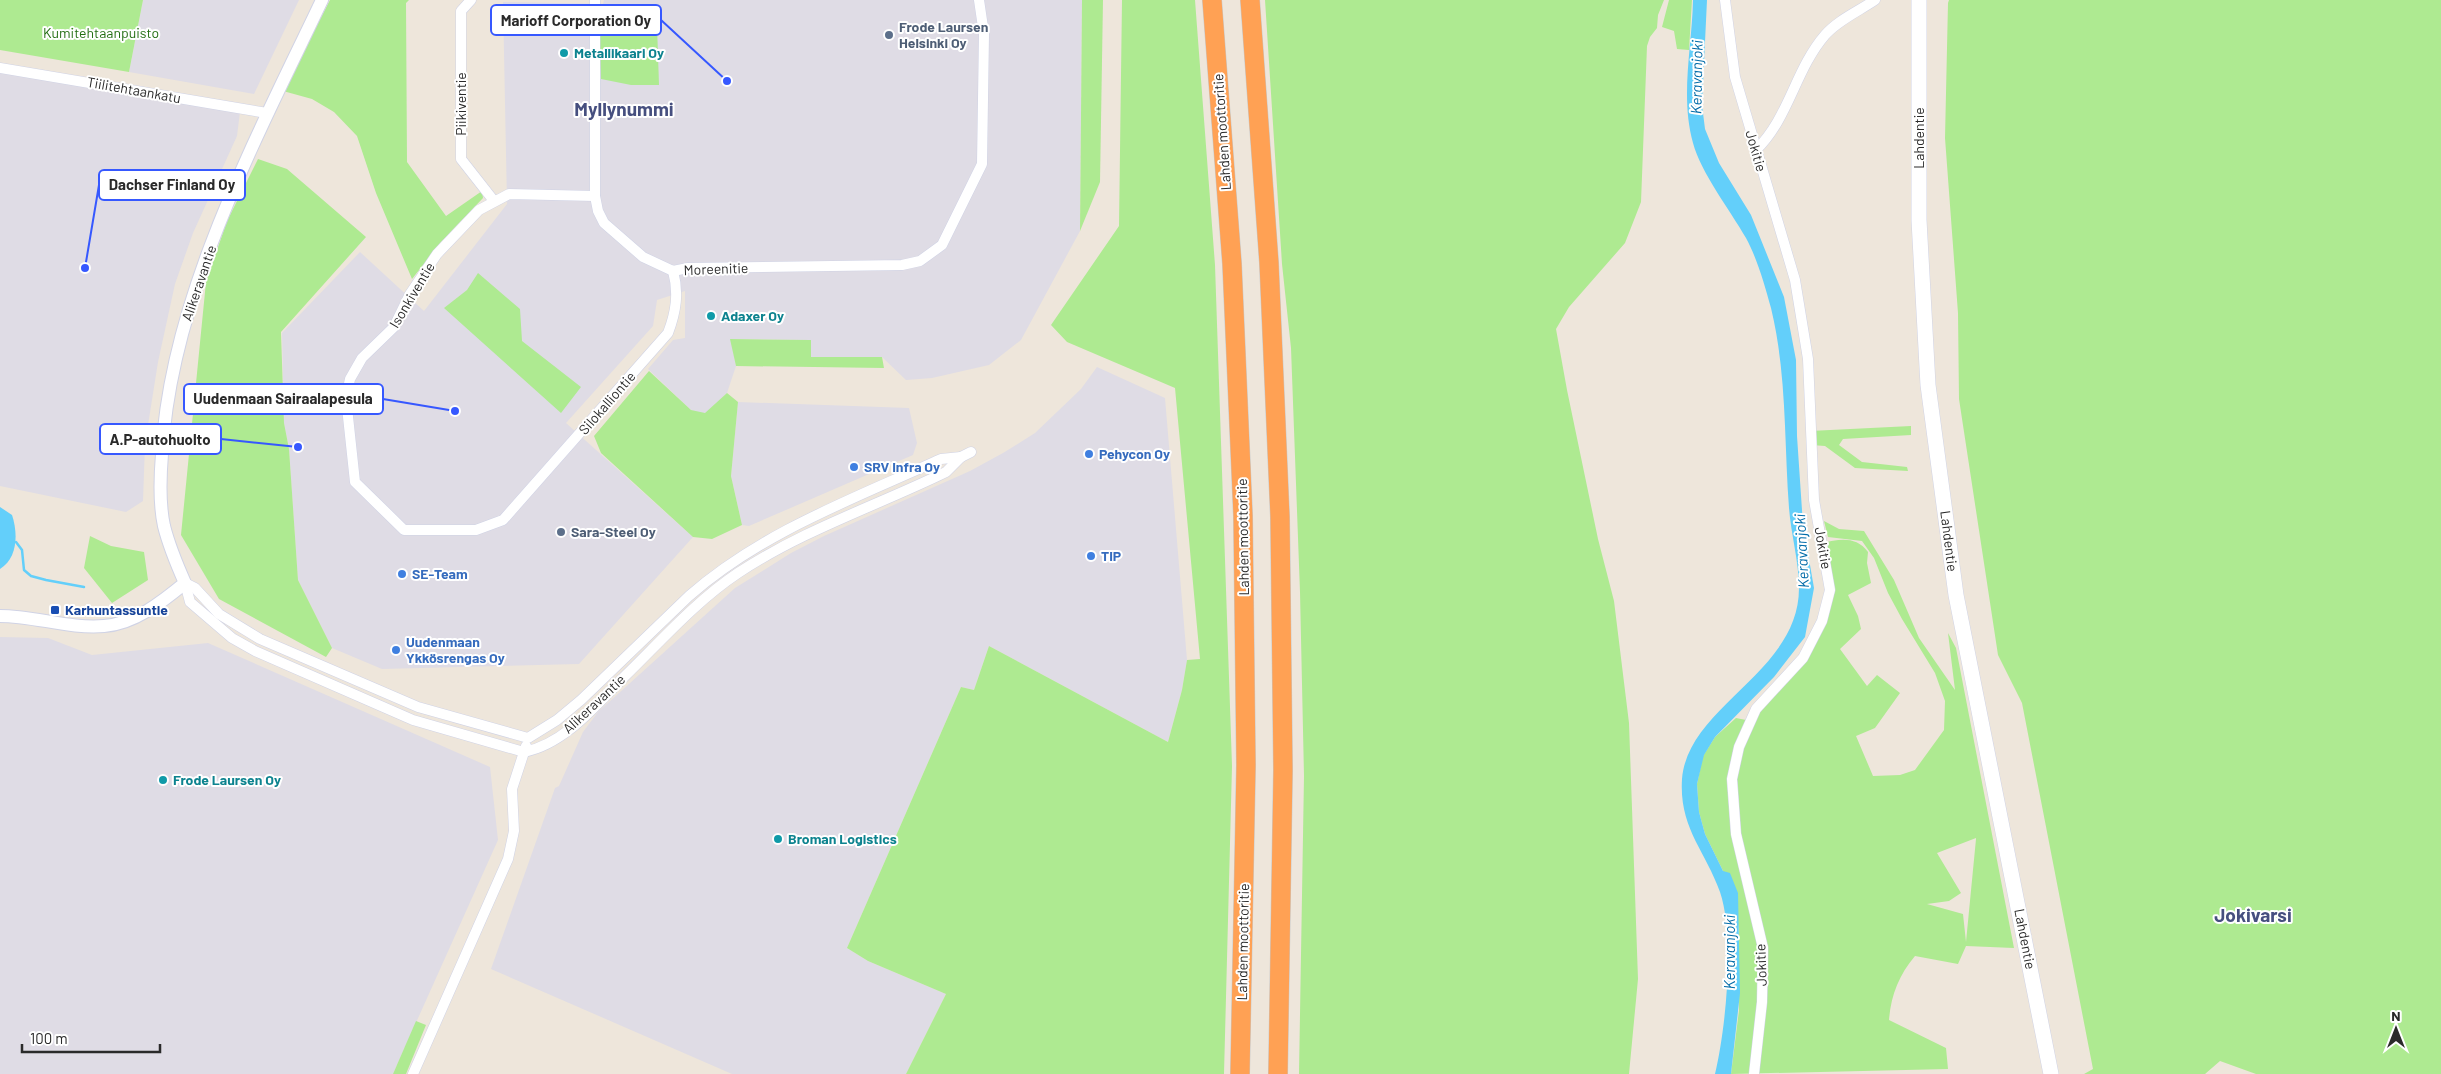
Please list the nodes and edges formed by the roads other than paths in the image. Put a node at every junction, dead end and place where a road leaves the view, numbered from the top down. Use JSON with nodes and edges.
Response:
{"nodes":[{"id":1,"x":322,"y":0,"type":"edge"},
{"id":2,"x":471,"y":0,"type":"edge"},
{"id":3,"x":595,"y":0,"type":"edge"},
{"id":4,"x":979,"y":0,"type":"edge"},
{"id":5,"x":1212,"y":0,"type":"edge"},
{"id":6,"x":1250,"y":0,"type":"edge"},
{"id":7,"x":1724,"y":0,"type":"edge"},
{"id":8,"x":1875,"y":0,"type":"edge"},
{"id":9,"x":1919,"y":0,"type":"edge"},
{"id":10,"x":0,"y":68,"type":"edge"},
{"id":11,"x":267,"y":113,"type":"junction"},
{"id":12,"x":1756,"y":150,"type":"junction"},
{"id":13,"x":595,"y":196,"type":"junction"},
{"id":14,"x":494,"y":201,"type":"junction"},
{"id":15,"x":673,"y":271,"type":"junction"},
{"id":16,"x":971,"y":452,"type":"dead end"},
{"id":17,"x":961,"y":458,"type":"junction"},
{"id":18,"x":503,"y":520,"type":"joint"},
{"id":19,"x":185,"y":583,"type":"junction"},
{"id":20,"x":0,"y":616,"type":"edge"},
{"id":21,"x":528,"y":738,"type":"junction"},
{"id":22,"x":524,"y":752,"type":"junction"},
{"id":23,"x":413,"y":1074,"type":"edge"},
{"id":24,"x":1240,"y":1074,"type":"edge"},
{"id":25,"x":1278,"y":1074,"type":"edge"},
{"id":26,"x":1754,"y":1074,"type":"edge"},
{"id":27,"x":2051,"y":1074,"type":"edge"}],
"edges":[{"from":1,"to":11,"type":"street","name":"Alikeravantie"},
{"from":2,"to":14,"type":"street","name":"Piikiventie"},
{"from":3,"to":13,"type":"street","name":"Moreenitie"},
{"from":4,"to":15,"type":"street","name":"Moreenitie"},
{"from":5,"to":24,"type":"highway","name":"Lahden moottoritie"},
{"from":6,"to":25,"type":"highway"},
{"from":7,"to":12,"type":"street","name":"Jokitie"},
{"from":8,"to":12,"type":"street"},
{"from":9,"to":27,"type":"main road","name":"Lahdentie"},
{"from":10,"to":11,"type":"street","name":"Tiilitehtaankatu"},
{"from":11,"to":19,"type":"street","name":"Alikeravantie"},
{"from":12,"to":26,"type":"street","name":"Jokitie"},
{"from":13,"to":14,"type":"street","name":"Isonkiventie"},
{"from":13,"to":15,"type":"street","name":"Moreenitie"},
{"from":14,"to":18,"type":"street","name":"Isonkiventie"},
{"from":15,"to":18,"type":"street","name":"Silokalliontie"},
{"from":16,"to":17,"type":"street","name":"Alikeravantie"},
{"from":17,"to":21,"type":"street","name":"Alikeravantie"},
{"from":17,"to":22,"type":"street","name":"Alikeravantie"},
{"from":19,"to":20,"type":"street"},
{"from":19,"to":21,"type":"street"},
{"from":19,"to":22,"type":"street","name":"Alikeravantie"},
{"from":21,"to":22,"type":"street"},
{"from":22,"to":23,"type":"street"}]}
